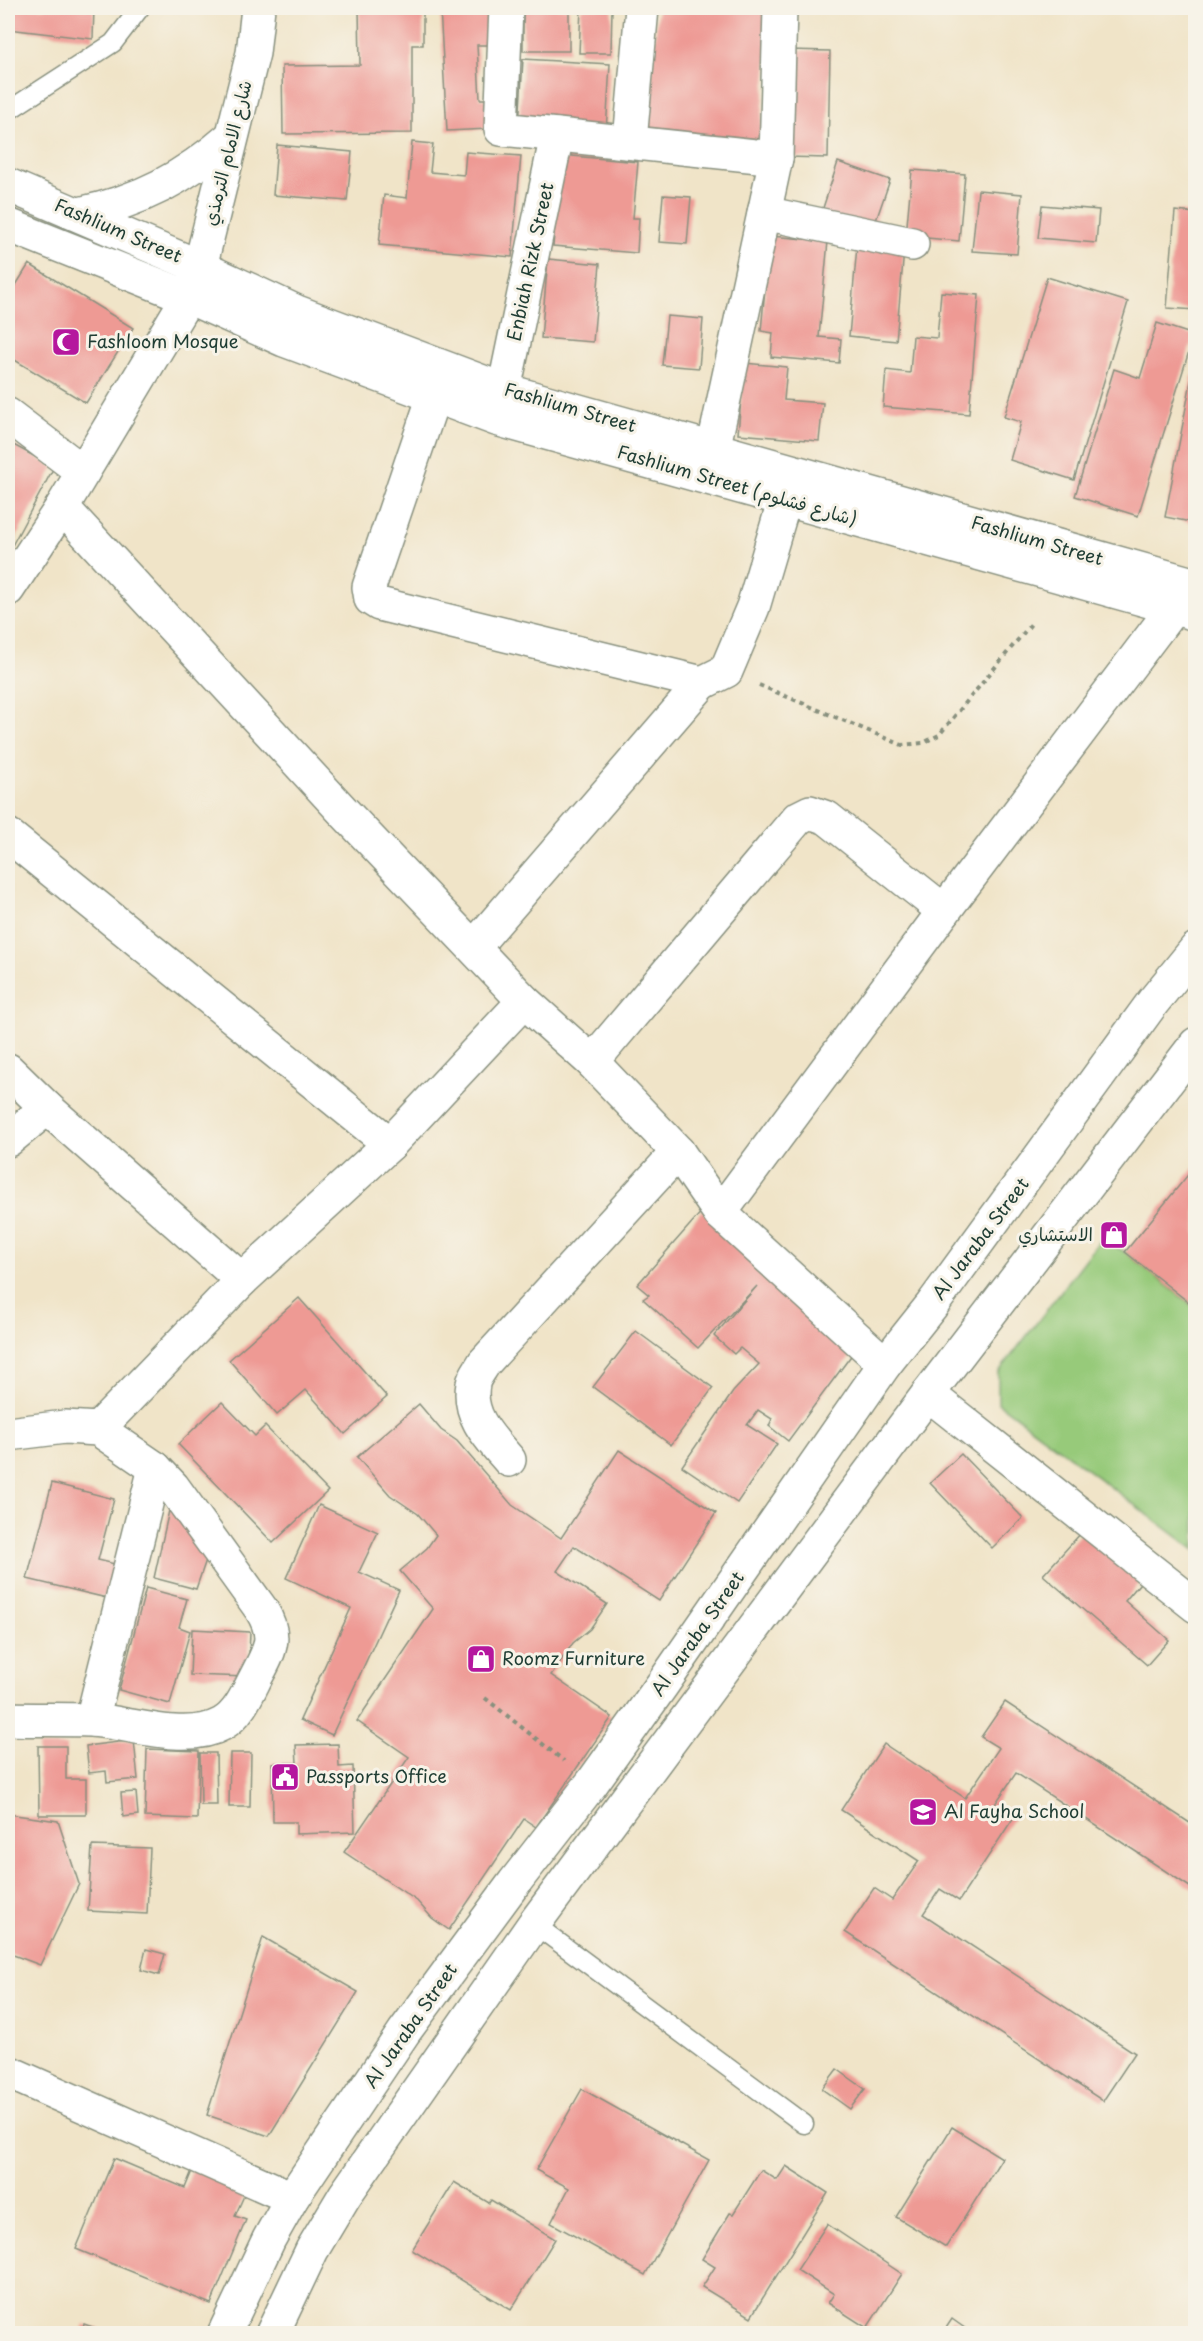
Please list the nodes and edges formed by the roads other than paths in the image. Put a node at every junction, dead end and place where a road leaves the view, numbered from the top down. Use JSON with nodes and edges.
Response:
{"nodes":[{"id":1,"x":140,"y":8,"type":"edge"},
{"id":2,"x":258,"y":8,"type":"edge"},
{"id":3,"x":506,"y":8,"type":"edge"},
{"id":4,"x":642,"y":8,"type":"edge"},
{"id":5,"x":780,"y":8,"type":"edge"},
{"id":6,"x":8,"y":111,"type":"edge"},
{"id":7,"x":557,"y":135,"type":"junction"},
{"id":8,"x":231,"y":137,"type":"junction"},
{"id":9,"x":630,"y":141,"type":"junction"},
{"id":10,"x":776,"y":158,"type":"junction"},
{"id":11,"x":8,"y":184,"type":"edge"},
{"id":12,"x":764,"y":213,"type":"junction"},
{"id":13,"x":80,"y":214,"type":"junction"},
{"id":14,"x":8,"y":225,"type":"edge"},
{"id":15,"x":912,"y":244,"type":"dead end"},
{"id":16,"x":200,"y":267,"type":"junction"},
{"id":17,"x":188,"y":297,"type":"junction"},
{"id":18,"x":284,"y":340,"type":"joint"},
{"id":19,"x":504,"y":390,"type":"junction"},
{"id":20,"x":434,"y":396,"type":"junction"},
{"id":21,"x":8,"y":415,"type":"edge"},
{"id":22,"x":713,"y":450,"type":"junction"},
{"id":23,"x":83,"y":472,"type":"junction"},
{"id":24,"x":785,"y":499,"type":"junction"},
{"id":25,"x":62,"y":507,"type":"junction"},
{"id":26,"x":8,"y":589,"type":"edge"},
{"id":27,"x":1188,"y":602,"type":"edge"},
{"id":28,"x":714,"y":677,"type":"junction"},
{"id":29,"x":8,"y":835,"type":"edge"},
{"id":30,"x":944,"y":911,"type":"junction"},
{"id":31,"x":474,"y":947,"type":"junction"},
{"id":32,"x":1196,"y":949,"type":"edge"},
{"id":33,"x":524,"y":1001,"type":"junction"},
{"id":34,"x":1196,"y":1044,"type":"edge"},
{"id":35,"x":592,"y":1062,"type":"junction"},
{"id":36,"x":8,"y":1070,"type":"edge"},
{"id":37,"x":47,"y":1108,"type":"junction"},
{"id":38,"x":8,"y":1140,"type":"edge"},
{"id":39,"x":390,"y":1144,"type":"junction"},
{"id":40,"x":678,"y":1152,"type":"junction"},
{"id":41,"x":720,"y":1213,"type":"junction"},
{"id":42,"x":242,"y":1280,"type":"junction"},
{"id":43,"x":885,"y":1364,"type":"junction"},
{"id":44,"x":928,"y":1394,"type":"junction"},
{"id":45,"x":98,"y":1429,"type":"junction"},
{"id":46,"x":8,"y":1434,"type":"edge"},
{"id":47,"x":508,"y":1460,"type":"dead end"},
{"id":48,"x":155,"y":1468,"type":"junction"},
{"id":49,"x":1196,"y":1606,"type":"edge"},
{"id":50,"x":662,"y":1685,"type":"junction"},
{"id":51,"x":695,"y":1708,"type":"junction"},
{"id":52,"x":8,"y":1719,"type":"edge"},
{"id":53,"x":92,"y":1720,"type":"junction"},
{"id":54,"x":534,"y":1924,"type":"junction"},
{"id":55,"x":10,"y":2080,"type":"edge"},
{"id":56,"x":804,"y":2124,"type":"dead end"},
{"id":57,"x":292,"y":2198,"type":"junction"},
{"id":58,"x":224,"y":2334,"type":"edge"},
{"id":59,"x":272,"y":2334,"type":"edge"}],
"edges":[{"from":1,"to":6,"type":"lane"},
{"from":2,"to":8,"type":"street","name":"شارع الامام الترمذي"},
{"from":3,"to":7,"type":"street"},
{"from":4,"to":9,"type":"street"},
{"from":5,"to":10,"type":"street"},
{"from":7,"to":9,"type":"street"},
{"from":7,"to":19,"type":"street","name":"Enbiah Rizk Street"},
{"from":8,"to":13,"type":"street"},
{"from":8,"to":16,"type":"street","name":"شارع الامام الترمذي"},
{"from":9,"to":10,"type":"street"},
{"from":10,"to":12,"type":"street"},
{"from":11,"to":13,"type":"street","name":"Fashlium Street"},
{"from":12,"to":15,"type":"street"},
{"from":12,"to":22,"type":"street"},
{"from":13,"to":16,"type":"street","name":"Fashlium Street"},
{"from":14,"to":17,"type":"street","name":"Fashlium Street"},
{"from":16,"to":17,"type":"street","name":"شارع الامام الترمذي"},
{"from":16,"to":19,"type":"street","name":"Fashlium Street"},
{"from":17,"to":18,"type":"street","name":"Fashlium Street"},
{"from":17,"to":23,"type":"street","name":"شارع الامام الترمذي"},
{"from":18,"to":20,"type":"street","name":"Fashlium Street (شارع فشلوم)"},
{"from":19,"to":22,"type":"street","name":"Fashlium Street"},
{"from":20,"to":24,"type":"street","name":"Fashlium Street (شارع فشلوم)"},
{"from":20,"to":28,"type":"street"},
{"from":21,"to":23,"type":"street"},
{"from":22,"to":27,"type":"street","name":"Fashlium Street"},
{"from":23,"to":25,"type":"street","name":"شارع الامام الترمذي"},
{"from":24,"to":27,"type":"street","name":"Fashlium Street (شارع فشلوم)"},
{"from":24,"to":28,"type":"street"},
{"from":25,"to":26,"type":"street","name":"شارع الامام الترمذي"},
{"from":25,"to":31,"type":"street"},
{"from":27,"to":30,"type":"street"},
{"from":28,"to":31,"type":"street"},
{"from":29,"to":39,"type":"street"},
{"from":30,"to":35,"type":"street"},
{"from":30,"to":41,"type":"street"},
{"from":31,"to":33,"type":"street"},
{"from":32,"to":43,"type":"street","name":"Al Jaraba Street"},
{"from":33,"to":35,"type":"street"},
{"from":33,"to":39,"type":"street"},
{"from":34,"to":44,"type":"street"},
{"from":35,"to":40,"type":"street"},
{"from":36,"to":37,"type":"street"},
{"from":37,"to":38,"type":"street"},
{"from":37,"to":42,"type":"street"},
{"from":39,"to":42,"type":"street"},
{"from":40,"to":41,"type":"street"},
{"from":40,"to":47,"type":"street"},
{"from":41,"to":43,"type":"street"},
{"from":42,"to":45,"type":"street"},
{"from":43,"to":50,"type":"street","name":"Al Jaraba Street"},
{"from":44,"to":49,"type":"street"},
{"from":44,"to":51,"type":"street"},
{"from":45,"to":46,"type":"street"},
{"from":45,"to":48,"type":"street"},
{"from":48,"to":53,"type":"street"},
{"from":48,"to":53,"type":"street"},
{"from":50,"to":51,"type":"street"},
{"from":50,"to":57,"type":"street","name":"Al Jaraba Street"},
{"from":51,"to":54,"type":"street"},
{"from":52,"to":53,"type":"street"},
{"from":54,"to":56,"type":"lane"},
{"from":54,"to":59,"type":"street"},
{"from":55,"to":57,"type":"street"},
{"from":57,"to":58,"type":"street","name":"Al Jaraba Street"}]}
